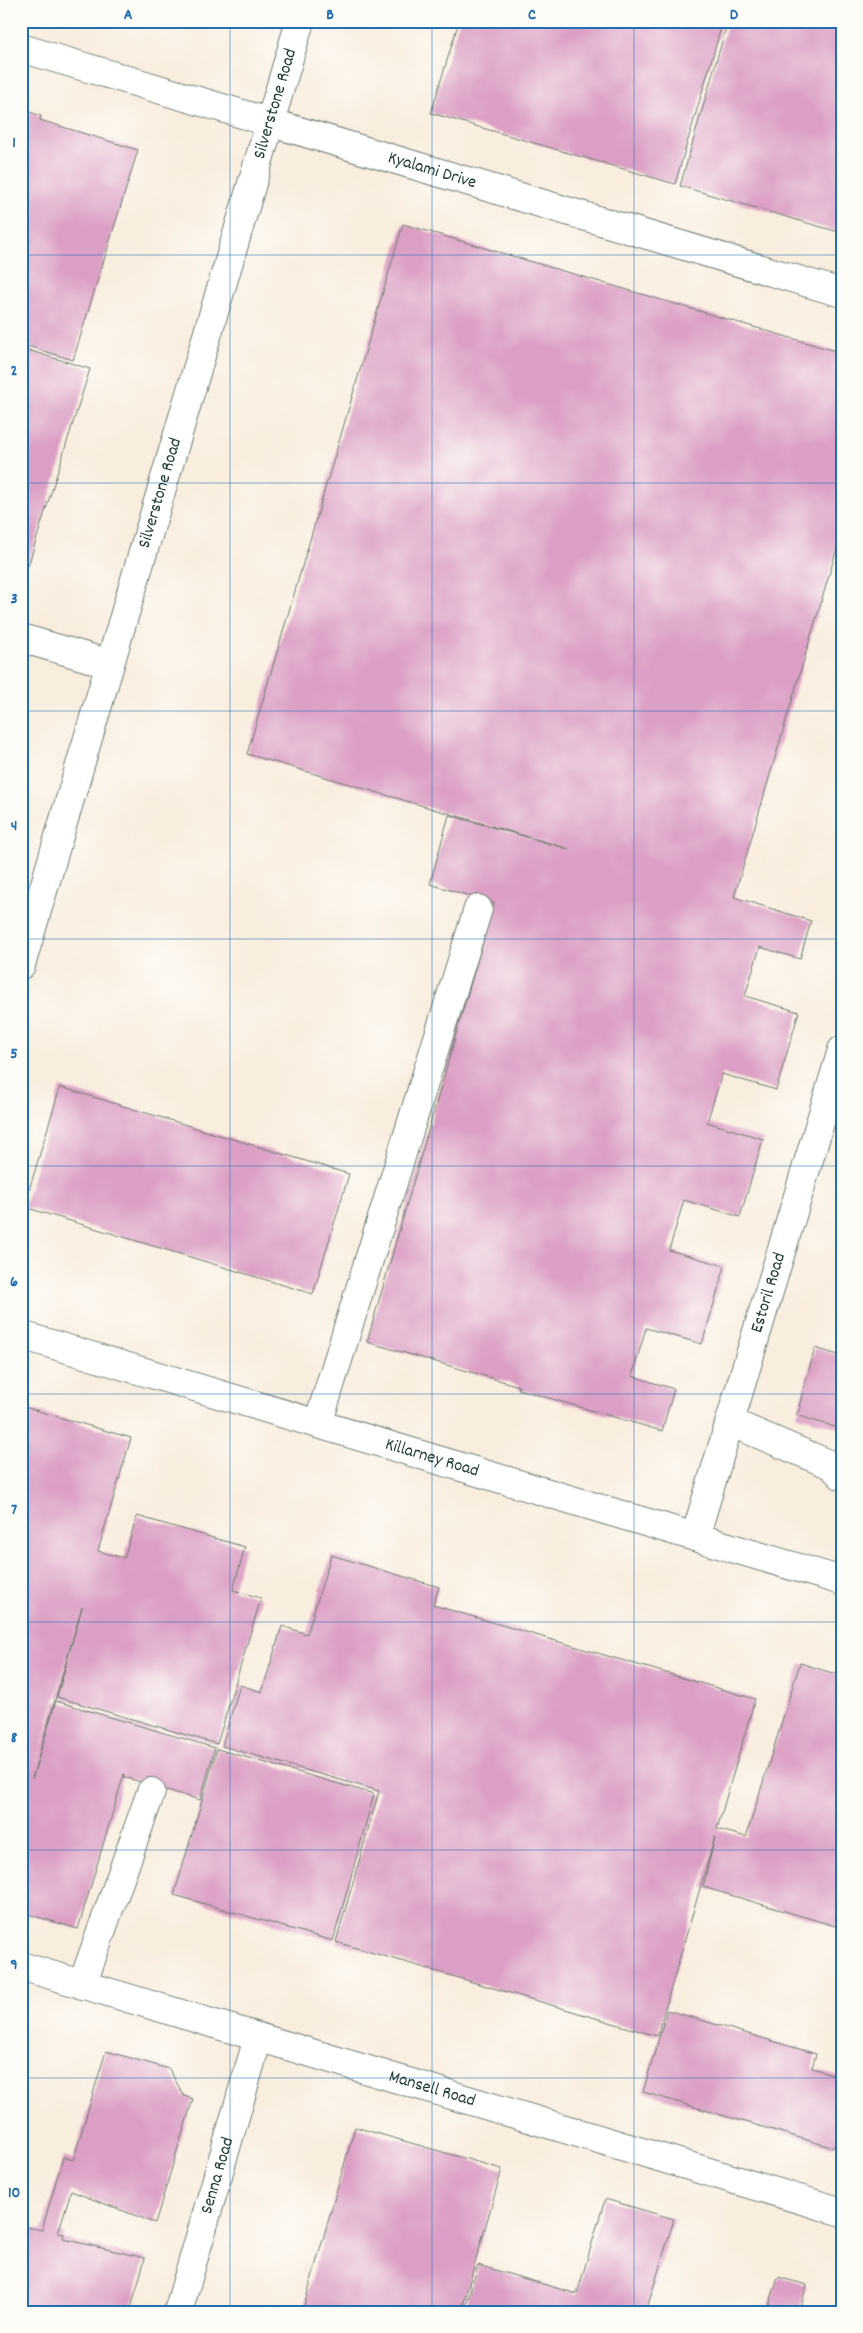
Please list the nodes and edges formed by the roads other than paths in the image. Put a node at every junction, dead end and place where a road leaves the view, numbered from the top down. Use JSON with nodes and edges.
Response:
{"nodes":[{"id":1,"x":300,"y":21,"type":"edge"},
{"id":2,"x":21,"y":48,"type":"edge"},
{"id":3,"x":269,"y":122,"type":"junction"},
{"id":4,"x":842,"y":293,"type":"edge"},
{"id":5,"x":21,"y":638,"type":"edge"},
{"id":6,"x":110,"y":664,"type":"junction"},
{"id":7,"x":478,"y":909,"type":"dead end"},
{"id":8,"x":21,"y":965,"type":"edge"},
{"id":9,"x":842,"y":1050,"type":"edge"},
{"id":10,"x":21,"y":1335,"type":"edge"},
{"id":11,"x":730,"y":1422,"type":"junction"},
{"id":12,"x":318,"y":1424,"type":"junction"},
{"id":13,"x":842,"y":1476,"type":"edge"},
{"id":14,"x":695,"y":1537,"type":"junction"},
{"id":15,"x":842,"y":1581,"type":"edge"},
{"id":16,"x":151,"y":1792,"type":"dead end"},
{"id":17,"x":21,"y":1966,"type":"edge"},
{"id":18,"x":82,"y":1985,"type":"junction"},
{"id":19,"x":258,"y":2038,"type":"junction"},
{"id":20,"x":842,"y":2212,"type":"edge"},
{"id":21,"x":178,"y":2312,"type":"edge"}],
"edges":[{"from":1,"to":3,"type":"street","name":"Silverstone Road"},
{"from":2,"to":3,"type":"street","name":"Kyalami Drive"},
{"from":3,"to":4,"type":"street","name":"Kyalami Drive"},
{"from":3,"to":6,"type":"street","name":"Silverstone Road"},
{"from":5,"to":6,"type":"street"},
{"from":6,"to":8,"type":"street","name":"Silverstone Road"},
{"from":7,"to":12,"type":"street"},
{"from":9,"to":11,"type":"street","name":"Estoril Road"},
{"from":10,"to":12,"type":"street","name":"Killarney Road"},
{"from":11,"to":13,"type":"street"},
{"from":11,"to":14,"type":"street","name":"Estoril Road"},
{"from":12,"to":14,"type":"street","name":"Killarney Road"},
{"from":14,"to":15,"type":"street","name":"Killarney Road"},
{"from":16,"to":18,"type":"street"},
{"from":17,"to":18,"type":"street","name":"Mansell Road"},
{"from":18,"to":19,"type":"street","name":"Mansell Road"},
{"from":19,"to":20,"type":"street","name":"Mansell Road"},
{"from":19,"to":21,"type":"street","name":"Senna Road"}]}
